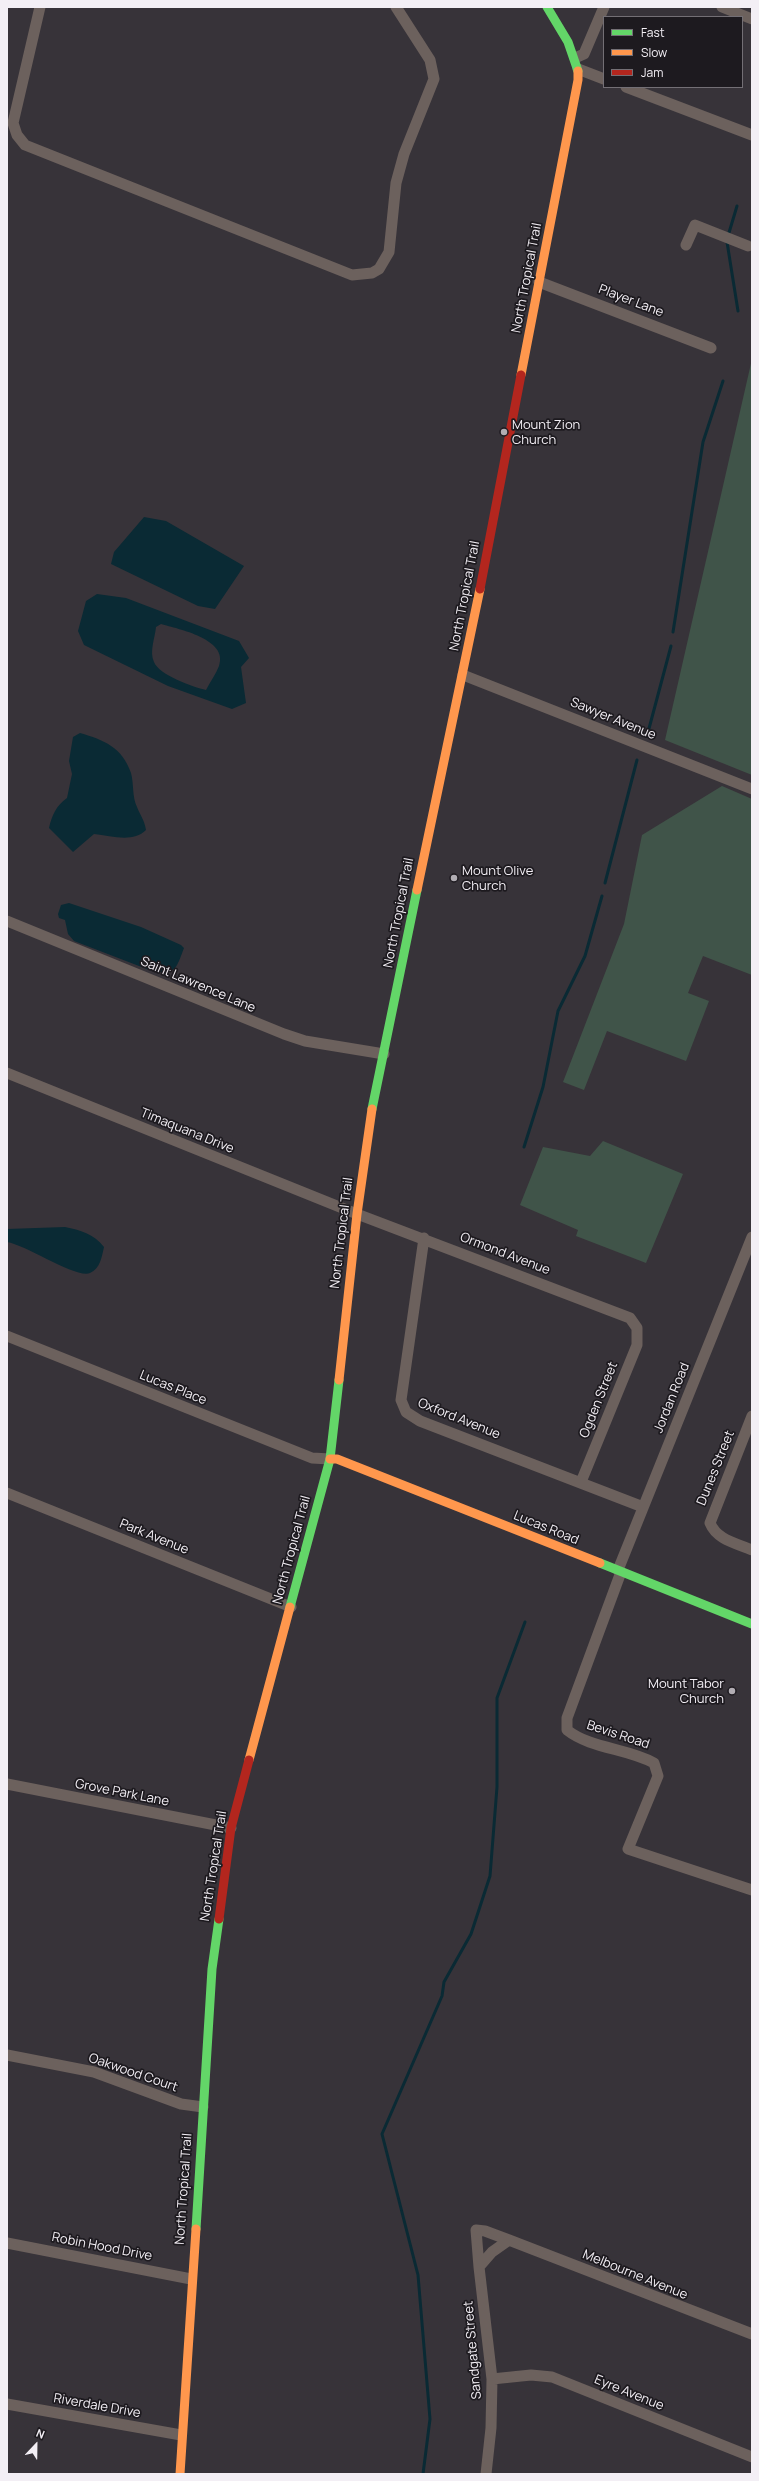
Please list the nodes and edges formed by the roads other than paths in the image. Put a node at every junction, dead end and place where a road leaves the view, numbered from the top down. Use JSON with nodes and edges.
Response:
{"nodes":[{"id":1,"x":40,"y":7,"type":"edge"},
{"id":2,"x":396,"y":7,"type":"edge"},
{"id":3,"x":547,"y":7,"type":"edge"},
{"id":4,"x":604,"y":7,"type":"edge"},
{"id":5,"x":722,"y":7,"type":"edge"},
{"id":6,"x":752,"y":19,"type":"edge"},
{"id":7,"x":576,"y":64,"type":"junction"},
{"id":8,"x":603,"y":78,"type":"edge"},
{"id":9,"x":629,"y":88,"type":"edge"},
{"id":10,"x":752,"y":135,"type":"edge"},
{"id":11,"x":686,"y":245,"type":"dead end"},
{"id":12,"x":748,"y":246,"type":"dead end"},
{"id":13,"x":539,"y":282,"type":"junction"},
{"id":14,"x":711,"y":348,"type":"dead end"},
{"id":15,"x":463,"y":675,"type":"junction"},
{"id":16,"x":752,"y":789,"type":"edge"},
{"id":17,"x":7,"y":921,"type":"edge"},
{"id":18,"x":384,"y":1054,"type":"junction"},
{"id":19,"x":7,"y":1073,"type":"edge"},
{"id":20,"x":357,"y":1214,"type":"junction"},
{"id":21,"x":752,"y":1237,"type":"edge"},
{"id":22,"x":424,"y":1238,"type":"junction"},
{"id":23,"x":637,"y":1328,"type":"joint"},
{"id":24,"x":7,"y":1336,"type":"edge"},
{"id":25,"x":752,"y":1416,"type":"edge"},
{"id":26,"x":330,"y":1459,"type":"junction"},
{"id":27,"x":581,"y":1482,"type":"junction"},
{"id":28,"x":7,"y":1493,"type":"edge"},
{"id":29,"x":643,"y":1507,"type":"junction"},
{"id":30,"x":752,"y":1550,"type":"edge"},
{"id":31,"x":619,"y":1571,"type":"junction"},
{"id":32,"x":291,"y":1607,"type":"junction"},
{"id":33,"x":752,"y":1624,"type":"edge"},
{"id":34,"x":7,"y":1784,"type":"edge"},
{"id":35,"x":231,"y":1828,"type":"junction"},
{"id":36,"x":752,"y":1890,"type":"edge"},
{"id":37,"x":7,"y":2055,"type":"edge"},
{"id":38,"x":203,"y":2107,"type":"junction"},
{"id":39,"x":509,"y":2240,"type":"junction"},
{"id":40,"x":7,"y":2244,"type":"edge"},
{"id":41,"x":479,"y":2267,"type":"junction"},
{"id":42,"x":191,"y":2279,"type":"junction"},
{"id":43,"x":752,"y":2334,"type":"edge"},
{"id":44,"x":492,"y":2379,"type":"junction"},
{"id":45,"x":7,"y":2404,"type":"edge"},
{"id":46,"x":181,"y":2436,"type":"junction"},
{"id":47,"x":752,"y":2457,"type":"edge"},
{"id":48,"x":180,"y":2474,"type":"edge"},
{"id":49,"x":486,"y":2474,"type":"edge"}],
"edges":[{"from":1,"to":2,"type":"street"},
{"from":3,"to":7,"type":"street"},
{"from":4,"to":7,"type":"street"},
{"from":5,"to":6,"type":"street"},
{"from":7,"to":8,"type":"street"},
{"from":7,"to":13,"type":"street","name":"North Tropical Trail"},
{"from":9,"to":10,"type":"street"},
{"from":11,"to":12,"type":"street"},
{"from":13,"to":14,"type":"street","name":"Player Lane"},
{"from":13,"to":15,"type":"street","name":"North Tropical Trail"},
{"from":15,"to":16,"type":"street","name":"Sawyer Avenue"},
{"from":15,"to":18,"type":"street","name":"North Tropical Trail"},
{"from":17,"to":18,"type":"street","name":"Saint Lawrence Lane"},
{"from":18,"to":20,"type":"street","name":"North Tropical Trail"},
{"from":19,"to":20,"type":"street","name":"Timaquana Drive"},
{"from":20,"to":22,"type":"street","name":"Ormond Avenue"},
{"from":20,"to":26,"type":"street","name":"North Tropical Trail"},
{"from":21,"to":29,"type":"street","name":"Jordan Road"},
{"from":22,"to":23,"type":"street","name":"Ormond Avenue"},
{"from":22,"to":27,"type":"street","name":"Oxford Avenue"},
{"from":23,"to":27,"type":"street","name":"Ogden Street"},
{"from":24,"to":26,"type":"street","name":"Lucas Place"},
{"from":25,"to":30,"type":"street","name":"Dunes Street"},
{"from":26,"to":31,"type":"street","name":"Lucas Road"},
{"from":26,"to":32,"type":"street","name":"North Tropical Trail"},
{"from":27,"to":29,"type":"street","name":"Oxford Avenue"},
{"from":28,"to":32,"type":"street","name":"Park Avenue"},
{"from":29,"to":31,"type":"street","name":"Jordan Road"},
{"from":31,"to":33,"type":"street","name":"Lucas Road"},
{"from":31,"to":36,"type":"street","name":"Bevis Road"},
{"from":32,"to":35,"type":"street","name":"North Tropical Trail"},
{"from":34,"to":35,"type":"street","name":"Grove Park Lane"},
{"from":35,"to":38,"type":"street","name":"North Tropical Trail"},
{"from":37,"to":38,"type":"street","name":"Oakwood Court"},
{"from":38,"to":42,"type":"street","name":"North Tropical Trail"},
{"from":39,"to":41,"type":"street"},
{"from":39,"to":41,"type":"street","name":"Melbourne Avenue"},
{"from":39,"to":43,"type":"street","name":"Melbourne Avenue"},
{"from":40,"to":42,"type":"street","name":"Robin Hood Drive"},
{"from":41,"to":44,"type":"street","name":"Sandgate Street"},
{"from":42,"to":46,"type":"street","name":"North Tropical Trail"},
{"from":44,"to":47,"type":"street","name":"Eyre Avenue"},
{"from":44,"to":49,"type":"street","name":"Sandgate Street"},
{"from":45,"to":46,"type":"street","name":"Riverdale Drive"},
{"from":46,"to":48,"type":"street","name":"North Tropical Trail"}]}
